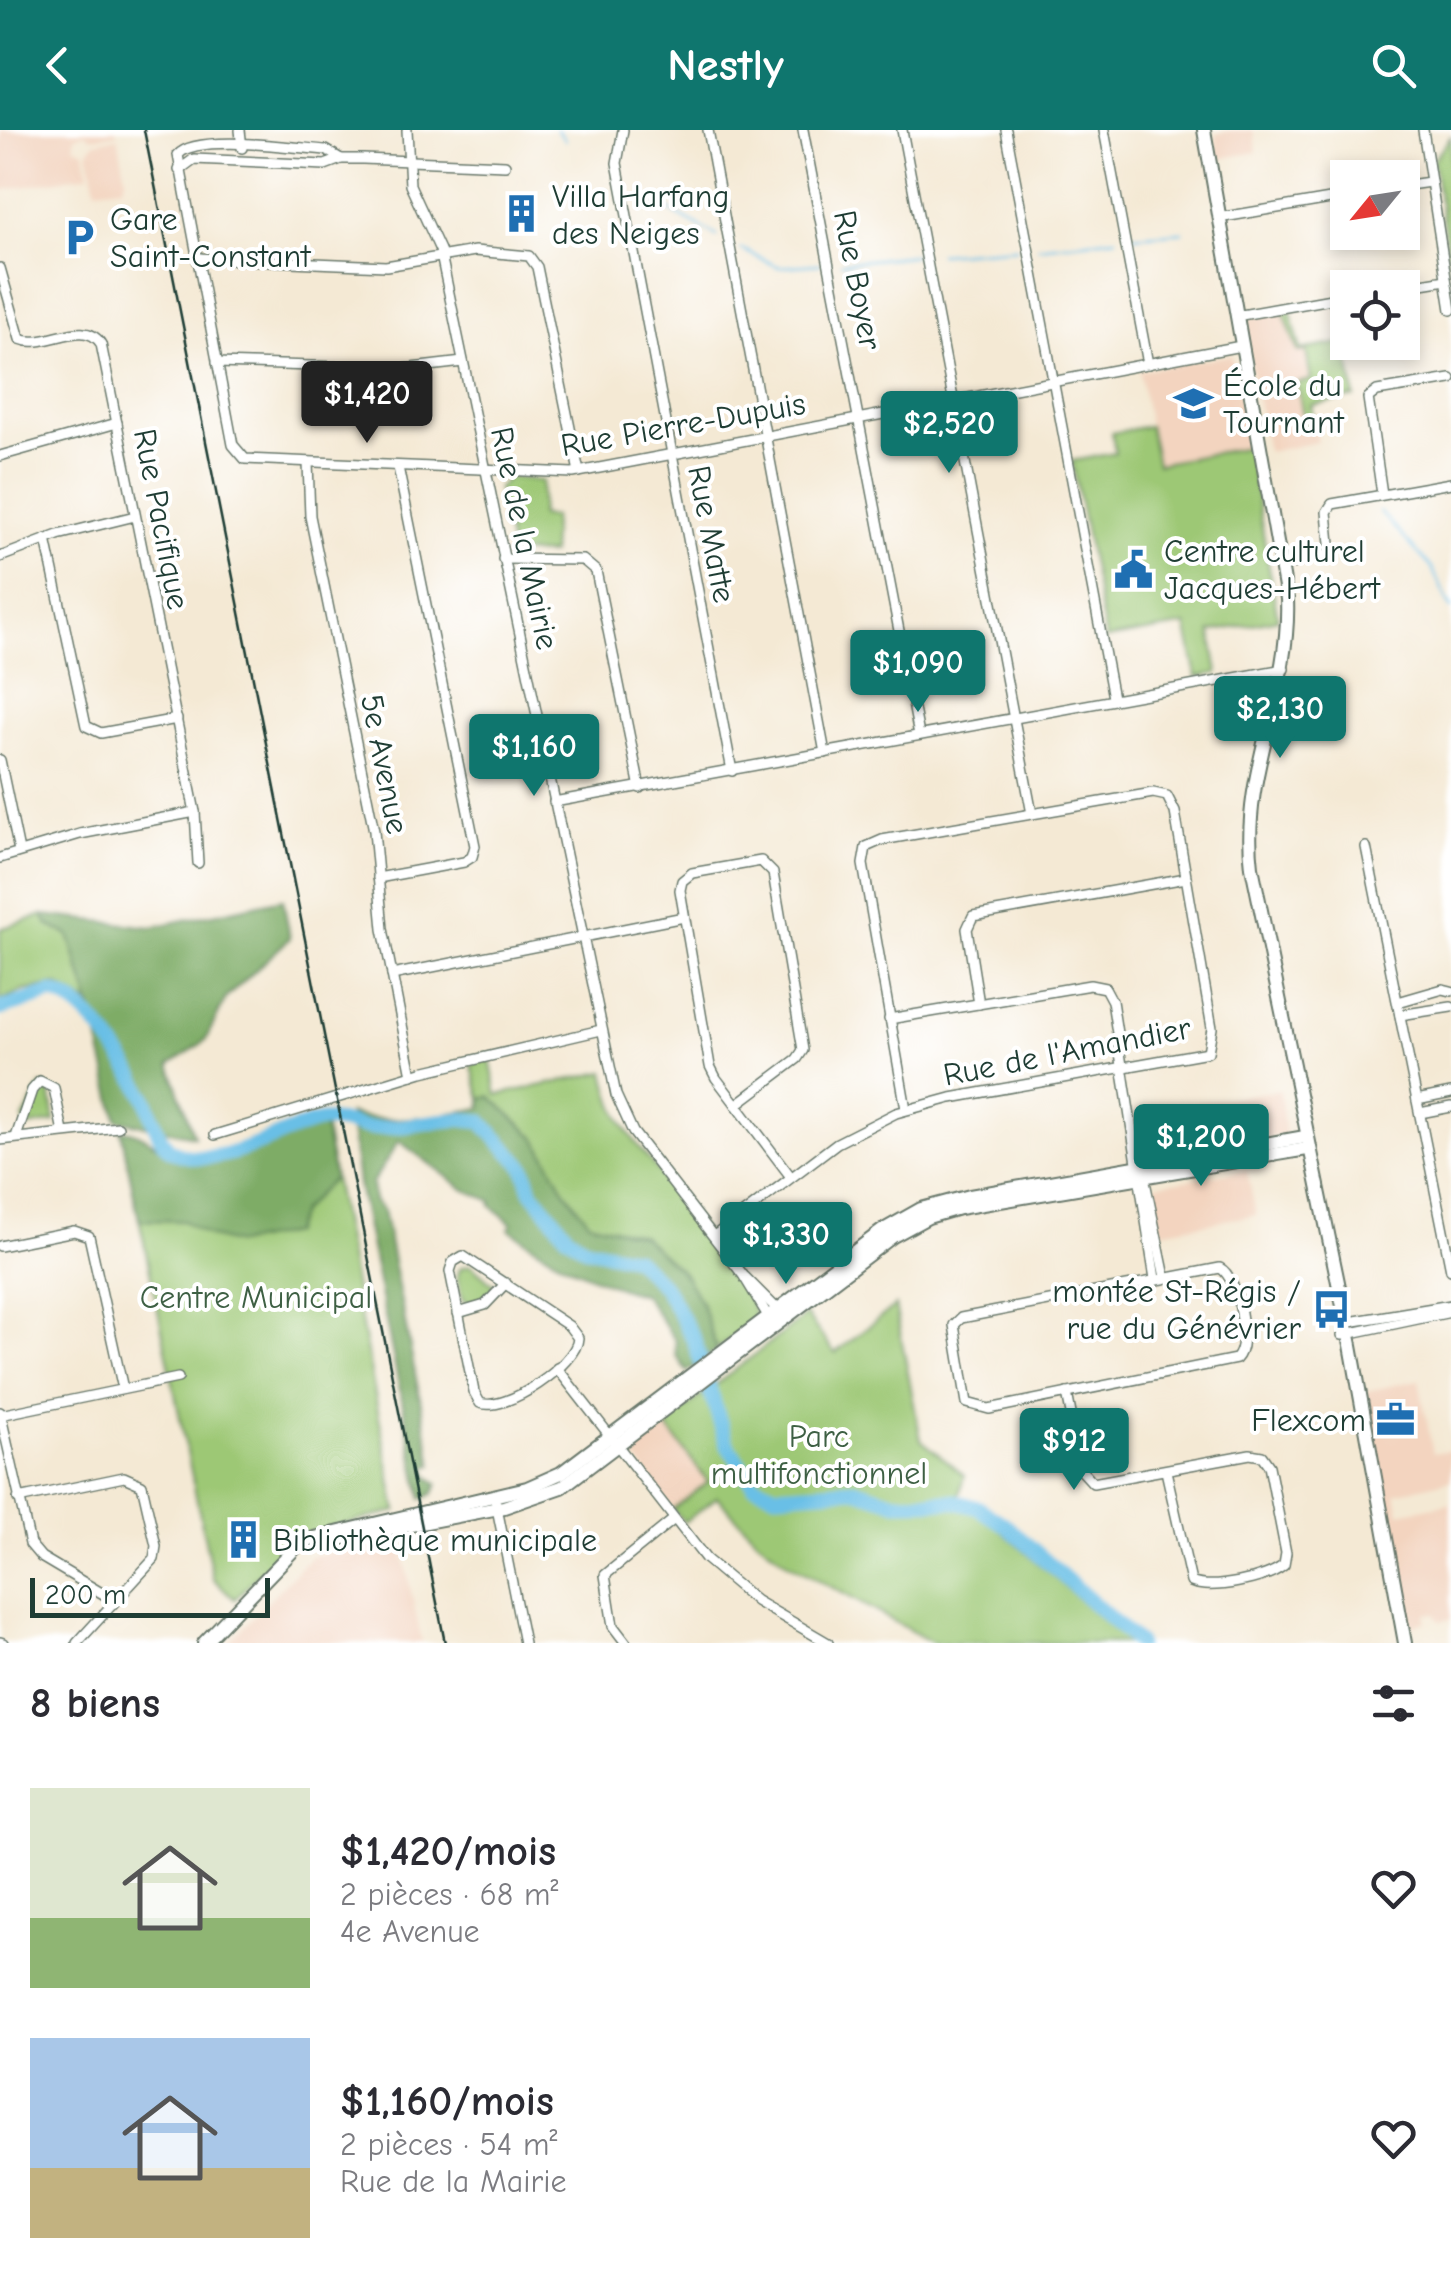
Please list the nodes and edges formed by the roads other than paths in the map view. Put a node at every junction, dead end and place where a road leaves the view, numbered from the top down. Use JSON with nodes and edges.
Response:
{"nodes":[{"id":1,"x":240,"y":130,"type":"edge"},
{"id":2,"x":408,"y":130,"type":"edge"},
{"id":3,"x":623,"y":130,"type":"edge"},
{"id":4,"x":708,"y":130,"type":"edge"},
{"id":5,"x":803,"y":130,"type":"edge"},
{"id":6,"x":902,"y":130,"type":"edge"},
{"id":7,"x":1006,"y":130,"type":"edge"},
{"id":8,"x":1104,"y":130,"type":"edge"},
{"id":9,"x":1204,"y":130,"type":"edge"},
{"id":10,"x":1423,"y":130,"type":"edge"},
{"id":11,"x":216,"y":131,"type":"edge"},
{"id":12,"x":220,"y":143,"type":"junction"},
{"id":13,"x":242,"y":145,"type":"junction"},
{"id":14,"x":224,"y":159,"type":"junction"},
{"id":15,"x":340,"y":159,"type":"junction"},
{"id":16,"x":242,"y":160,"type":"junction"},
{"id":17,"x":406,"y":161,"type":"junction"},
{"id":18,"x":505,"y":164,"type":"dead end"},
{"id":19,"x":178,"y":171,"type":"junction"},
{"id":20,"x":1430,"y":182,"type":"junction"},
{"id":21,"x":1420,"y":183,"type":"edge"},
{"id":22,"x":1330,"y":199,"type":"edge"},
{"id":23,"x":1218,"y":218,"type":"junction"},
{"id":24,"x":196,"y":258,"type":"junction"},
{"id":25,"x":441,"y":258,"type":"junction"},
{"id":26,"x":0,"y":268,"type":"edge"},
{"id":27,"x":1446,"y":280,"type":"junction"},
{"id":28,"x":1420,"y":284,"type":"edge"},
{"id":29,"x":1330,"y":299,"type":"edge"},
{"id":30,"x":1451,"y":310,"type":"edge"},
{"id":31,"x":1236,"y":316,"type":"junction"},
{"id":32,"x":1241,"y":346,"type":"junction"},
{"id":33,"x":217,"y":362,"type":"junction"},
{"id":34,"x":463,"y":362,"type":"junction"},
{"id":35,"x":1148,"y":364,"type":"junction"},
{"id":36,"x":1451,"y":379,"type":"edge"},
{"id":37,"x":1053,"y":382,"type":"junction"},
{"id":38,"x":954,"y":401,"type":"junction"},
{"id":39,"x":860,"y":419,"type":"junction"},
{"id":40,"x":118,"y":423,"type":"junction"},
{"id":41,"x":766,"y":436,"type":"junction"},
{"id":42,"x":672,"y":454,"type":"junction"},
{"id":43,"x":0,"y":456,"type":"edge"},
{"id":44,"x":308,"y":463,"type":"junction"},
{"id":45,"x":398,"y":466,"type":"junction"},
{"id":46,"x":485,"y":470,"type":"junction"},
{"id":47,"x":579,"y":472,"type":"junction"},
{"id":48,"x":1451,"y":483,"type":"edge"},
{"id":49,"x":1382,"y":494,"type":"junction"},
{"id":50,"x":135,"y":516,"type":"junction"},
{"id":51,"x":46,"y":539,"type":"junction"},
{"id":52,"x":0,"y":557,"type":"edge"},
{"id":53,"x":503,"y":559,"type":"junction"},
{"id":54,"x":1283,"y":566,"type":"junction"},
{"id":55,"x":1284,"y":668,"type":"junction"},
{"id":56,"x":1113,"y":698,"type":"junction"},
{"id":57,"x":1014,"y":718,"type":"junction"},
{"id":58,"x":177,"y":719,"type":"junction"},
{"id":59,"x":919,"y":735,"type":"junction"},
{"id":60,"x":826,"y":753,"type":"junction"},
{"id":61,"x":0,"y":760,"type":"edge"},
{"id":62,"x":732,"y":771,"type":"junction"},
{"id":63,"x":640,"y":788,"type":"junction"},
{"id":64,"x":554,"y":802,"type":"junction"},
{"id":65,"x":195,"y":812,"type":"junction"},
{"id":66,"x":1032,"y":814,"type":"junction"},
{"id":67,"x":1366,"y":847,"type":"dead end"},
{"id":68,"x":19,"y":851,"type":"junction"},
{"id":69,"x":0,"y":858,"type":"edge"},
{"id":70,"x":198,"y":863,"type":"dead end"},
{"id":71,"x":378,"y":878,"type":"junction"},
{"id":72,"x":1186,"y":878,"type":"junction"},
{"id":73,"x":684,"y":917,"type":"junction"},
{"id":74,"x":582,"y":937,"type":"junction"},
{"id":75,"x":392,"y":975,"type":"junction"},
{"id":76,"x":1451,"y":991,"type":"edge"},
{"id":77,"x":1398,"y":1002,"type":"junction"},
{"id":78,"x":979,"y":1004,"type":"junction"},
{"id":79,"x":1451,"y":1007,"type":"edge"},
{"id":80,"x":1400,"y":1015,"type":"junction"},
{"id":81,"x":890,"y":1019,"type":"junction"},
{"id":82,"x":601,"y":1030,"type":"junction"},
{"id":83,"x":1123,"y":1069,"type":"junction"},
{"id":84,"x":412,"y":1075,"type":"junction"},
{"id":85,"x":1451,"y":1093,"type":"edge"},
{"id":86,"x":1417,"y":1100,"type":"junction"},
{"id":87,"x":736,"y":1104,"type":"junction"},
{"id":88,"x":1451,"y":1107,"type":"edge"},
{"id":89,"x":906,"y":1109,"type":"junction"},
{"id":90,"x":1420,"y":1113,"type":"junction"},
{"id":91,"x":118,"y":1126,"type":"dead end"},
{"id":92,"x":63,"y":1132,"type":"junction"},
{"id":93,"x":214,"y":1135,"type":"dead end"},
{"id":94,"x":16,"y":1137,"type":"junction"},
{"id":95,"x":0,"y":1140,"type":"edge"},
{"id":96,"x":1306,"y":1143,"type":"junction"},
{"id":97,"x":1141,"y":1173,"type":"junction"},
{"id":98,"x":791,"y":1177,"type":"junction"},
{"id":99,"x":1451,"y":1195,"type":"edge"},
{"id":100,"x":1437,"y":1197,"type":"junction"},
{"id":101,"x":1451,"y":1208,"type":"edge"},
{"id":102,"x":1440,"y":1210,"type":"junction"},
{"id":103,"x":714,"y":1236,"type":"junction"},
{"id":104,"x":0,"y":1246,"type":"edge"},
{"id":105,"x":1451,"y":1270,"type":"edge"},
{"id":106,"x":1160,"y":1278,"type":"junction"},
{"id":107,"x":506,"y":1283,"type":"junction"},
{"id":108,"x":1451,"y":1308,"type":"edge"},
{"id":109,"x":458,"y":1312,"type":"junction"},
{"id":110,"x":777,"y":1318,"type":"junction"},
{"id":111,"x":1344,"y":1331,"type":"junction"},
{"id":112,"x":557,"y":1368,"type":"junction"},
{"id":113,"x":178,"y":1378,"type":"dead end"},
{"id":114,"x":123,"y":1390,"type":"junction"},
{"id":115,"x":1067,"y":1393,"type":"junction"},
{"id":116,"x":0,"y":1414,"type":"edge"},
{"id":117,"x":614,"y":1442,"type":"junction"},
{"id":118,"x":1166,"y":1471,"type":"junction"},
{"id":119,"x":18,"y":1499,"type":"junction"},
{"id":120,"x":496,"y":1502,"type":"junction"},
{"id":121,"x":673,"y":1520,"type":"junction"},
{"id":122,"x":115,"y":1601,"type":"junction"},
{"id":123,"x":808,"y":1638,"type":"edge"},
{"id":124,"x":78,"y":1643,"type":"edge"},
{"id":125,"x":204,"y":1643,"type":"edge"},
{"id":126,"x":214,"y":1643,"type":"edge"},
{"id":127,"x":524,"y":1643,"type":"edge"},
{"id":128,"x":626,"y":1643,"type":"edge"},
{"id":129,"x":828,"y":1643,"type":"edge"},
{"id":130,"x":1405,"y":1643,"type":"edge"}],
"edges":[{"from":1,"to":13,"type":"street"},
{"from":2,"to":17,"type":"street","name":"Rue de la Mairie"},
{"from":3,"to":42,"type":"street","name":"Rue Matte"},
{"from":4,"to":41,"type":"street"},
{"from":5,"to":39,"type":"street","name":"Rue Boyer"},
{"from":6,"to":38,"type":"street"},
{"from":7,"to":37,"type":"street"},
{"from":8,"to":35,"type":"street"},
{"from":9,"to":23,"type":"street"},
{"from":10,"to":20,"type":"street"},
{"from":11,"to":12,"type":"street"},
{"from":12,"to":13,"type":"street"},
{"from":12,"to":14,"type":"street"},
{"from":12,"to":19,"type":"street"},
{"from":13,"to":15,"type":"street"},
{"from":13,"to":16,"type":"street"},
{"from":14,"to":16,"type":"street"},
{"from":14,"to":19,"type":"street"},
{"from":15,"to":16,"type":"street"},
{"from":15,"to":17,"type":"street"},
{"from":17,"to":18,"type":"street"},
{"from":17,"to":25,"type":"street","name":"Rue de la Mairie"},
{"from":19,"to":24,"type":"street"},
{"from":20,"to":21,"type":"street"},
{"from":20,"to":27,"type":"street"},
{"from":22,"to":23,"type":"street"},
{"from":23,"to":31,"type":"street"},
{"from":24,"to":25,"type":"street"},
{"from":24,"to":33,"type":"street"},
{"from":25,"to":34,"type":"street","name":"Rue de la Mairie"},
{"from":25,"to":47,"type":"street"},
{"from":26,"to":40,"type":"street","name":"Rue Pacifique"},
{"from":27,"to":28,"type":"street"},
{"from":27,"to":30,"type":"street"},
{"from":29,"to":31,"type":"street"},
{"from":31,"to":32,"type":"street"},
{"from":32,"to":35,"type":"street","name":"Rue Pierre-Dupuis"},
{"from":32,"to":54,"type":"street"},
{"from":33,"to":34,"type":"street"},
{"from":33,"to":44,"type":"street","name":"Rue Pierre-Dupuis"},
{"from":34,"to":46,"type":"street","name":"Rue de la Mairie"},
{"from":35,"to":37,"type":"street","name":"Rue Pierre-Dupuis"},
{"from":36,"to":49,"type":"street"},
{"from":37,"to":38,"type":"street","name":"Rue Pierre-Dupuis"},
{"from":37,"to":56,"type":"street"},
{"from":38,"to":39,"type":"street","name":"Rue Pierre-Dupuis"},
{"from":38,"to":57,"type":"street"},
{"from":39,"to":41,"type":"street","name":"Rue Pierre-Dupuis"},
{"from":39,"to":59,"type":"street","name":"Rue Boyer"},
{"from":40,"to":43,"type":"street"},
{"from":40,"to":50,"type":"street","name":"Rue Pacifique"},
{"from":41,"to":42,"type":"street","name":"Rue Pierre-Dupuis"},
{"from":41,"to":60,"type":"street"},
{"from":42,"to":47,"type":"street","name":"Rue Pierre-Dupuis"},
{"from":42,"to":62,"type":"street","name":"Rue Matte"},
{"from":44,"to":45,"type":"street","name":"Rue Pierre-Dupuis"},
{"from":44,"to":71,"type":"street","name":"5e Avenue"},
{"from":45,"to":46,"type":"street","name":"Rue Pierre-Dupuis"},
{"from":45,"to":71,"type":"street"},
{"from":46,"to":47,"type":"street","name":"Rue Pierre-Dupuis"},
{"from":46,"to":53,"type":"street","name":"Rue de la Mairie"},
{"from":48,"to":49,"type":"street"},
{"from":49,"to":54,"type":"street"},
{"from":50,"to":51,"type":"street"},
{"from":50,"to":58,"type":"street","name":"Rue Pacifique"},
{"from":51,"to":52,"type":"street"},
{"from":51,"to":58,"type":"street"},
{"from":53,"to":63,"type":"street"},
{"from":53,"to":64,"type":"street","name":"Rue de la Mairie"},
{"from":54,"to":55,"type":"street"},
{"from":55,"to":56,"type":"street"},
{"from":55,"to":96,"type":"street"},
{"from":56,"to":57,"type":"street"},
{"from":57,"to":59,"type":"street"},
{"from":57,"to":66,"type":"street"},
{"from":58,"to":65,"type":"street","name":"Rue Pacifique"},
{"from":59,"to":60,"type":"street"},
{"from":60,"to":62,"type":"street"},
{"from":61,"to":68,"type":"street"},
{"from":62,"to":63,"type":"street"},
{"from":63,"to":64,"type":"street"},
{"from":64,"to":74,"type":"street","name":"Rue de la Mairie"},
{"from":65,"to":68,"type":"street"},
{"from":65,"to":70,"type":"street","name":"Rue Pacifique"},
{"from":66,"to":72,"type":"street","name":"Rue de l'Amandier"},
{"from":66,"to":81,"type":"street"},
{"from":67,"to":77,"type":"street"},
{"from":68,"to":69,"type":"street"},
{"from":71,"to":75,"type":"street","name":"5e Avenue"},
{"from":72,"to":78,"type":"street"},
{"from":72,"to":83,"type":"street","name":"Rue de l'Amandier"},
{"from":73,"to":74,"type":"street"},
{"from":73,"to":87,"type":"street"},
{"from":73,"to":87,"type":"street"},
{"from":74,"to":75,"type":"street"},
{"from":74,"to":82,"type":"street","name":"Rue de la Mairie"},
{"from":75,"to":84,"type":"street","name":"5e Avenue"},
{"from":76,"to":77,"type":"street"},
{"from":77,"to":80,"type":"street"},
{"from":78,"to":81,"type":"street"},
{"from":78,"to":83,"type":"street"},
{"from":79,"to":80,"type":"street"},
{"from":80,"to":86,"type":"street"},
{"from":81,"to":89,"type":"street"},
{"from":82,"to":84,"type":"street"},
{"from":82,"to":103,"type":"street","name":"Rue de la Mairie"},
{"from":83,"to":89,"type":"street","name":"Rue de l'Amandier"},
{"from":83,"to":97,"type":"street"},
{"from":84,"to":93,"type":"street"},
{"from":85,"to":86,"type":"street"},
{"from":86,"to":90,"type":"street"},
{"from":87,"to":98,"type":"street"},
{"from":88,"to":90,"type":"street"},
{"from":89,"to":98,"type":"street","name":"Rue de l'Amandier"},
{"from":90,"to":100,"type":"street"},
{"from":91,"to":92,"type":"street"},
{"from":92,"to":94,"type":"street"},
{"from":92,"to":94,"type":"street"},
{"from":94,"to":95,"type":"street"},
{"from":96,"to":97,"type":"street"},
{"from":96,"to":111,"type":"street"},
{"from":97,"to":106,"type":"street"},
{"from":97,"to":110,"type":"street"},
{"from":98,"to":103,"type":"street","name":"Rue de l'Amandier"},
{"from":99,"to":100,"type":"street"},
{"from":100,"to":102,"type":"street"},
{"from":101,"to":102,"type":"street"},
{"from":102,"to":105,"type":"street"},
{"from":103,"to":110,"type":"street","name":"Rue de la Mairie"},
{"from":104,"to":114,"type":"street"},
{"from":106,"to":115,"type":"street"},
{"from":106,"to":115,"type":"street"},
{"from":107,"to":109,"type":"street"},
{"from":107,"to":109,"type":"street"},
{"from":107,"to":112,"type":"street"},
{"from":108,"to":111,"type":"street"},
{"from":109,"to":112,"type":"street"},
{"from":110,"to":117,"type":"street"},
{"from":111,"to":130,"type":"street"},
{"from":112,"to":117,"type":"street"},
{"from":113,"to":114,"type":"street"},
{"from":114,"to":116,"type":"street"},
{"from":115,"to":118,"type":"street"},
{"from":116,"to":119,"type":"street"},
{"from":117,"to":120,"type":"street"},
{"from":117,"to":121,"type":"street"},
{"from":118,"to":118,"type":"street"},
{"from":119,"to":122,"type":"street"},
{"from":119,"to":122,"type":"street"},
{"from":120,"to":125,"type":"street"},
{"from":120,"to":126,"type":"street"},
{"from":120,"to":127,"type":"street"},
{"from":121,"to":123,"type":"street"},
{"from":121,"to":128,"type":"street"},
{"from":122,"to":124,"type":"street"},
{"from":123,"to":129,"type":"street"}]}
